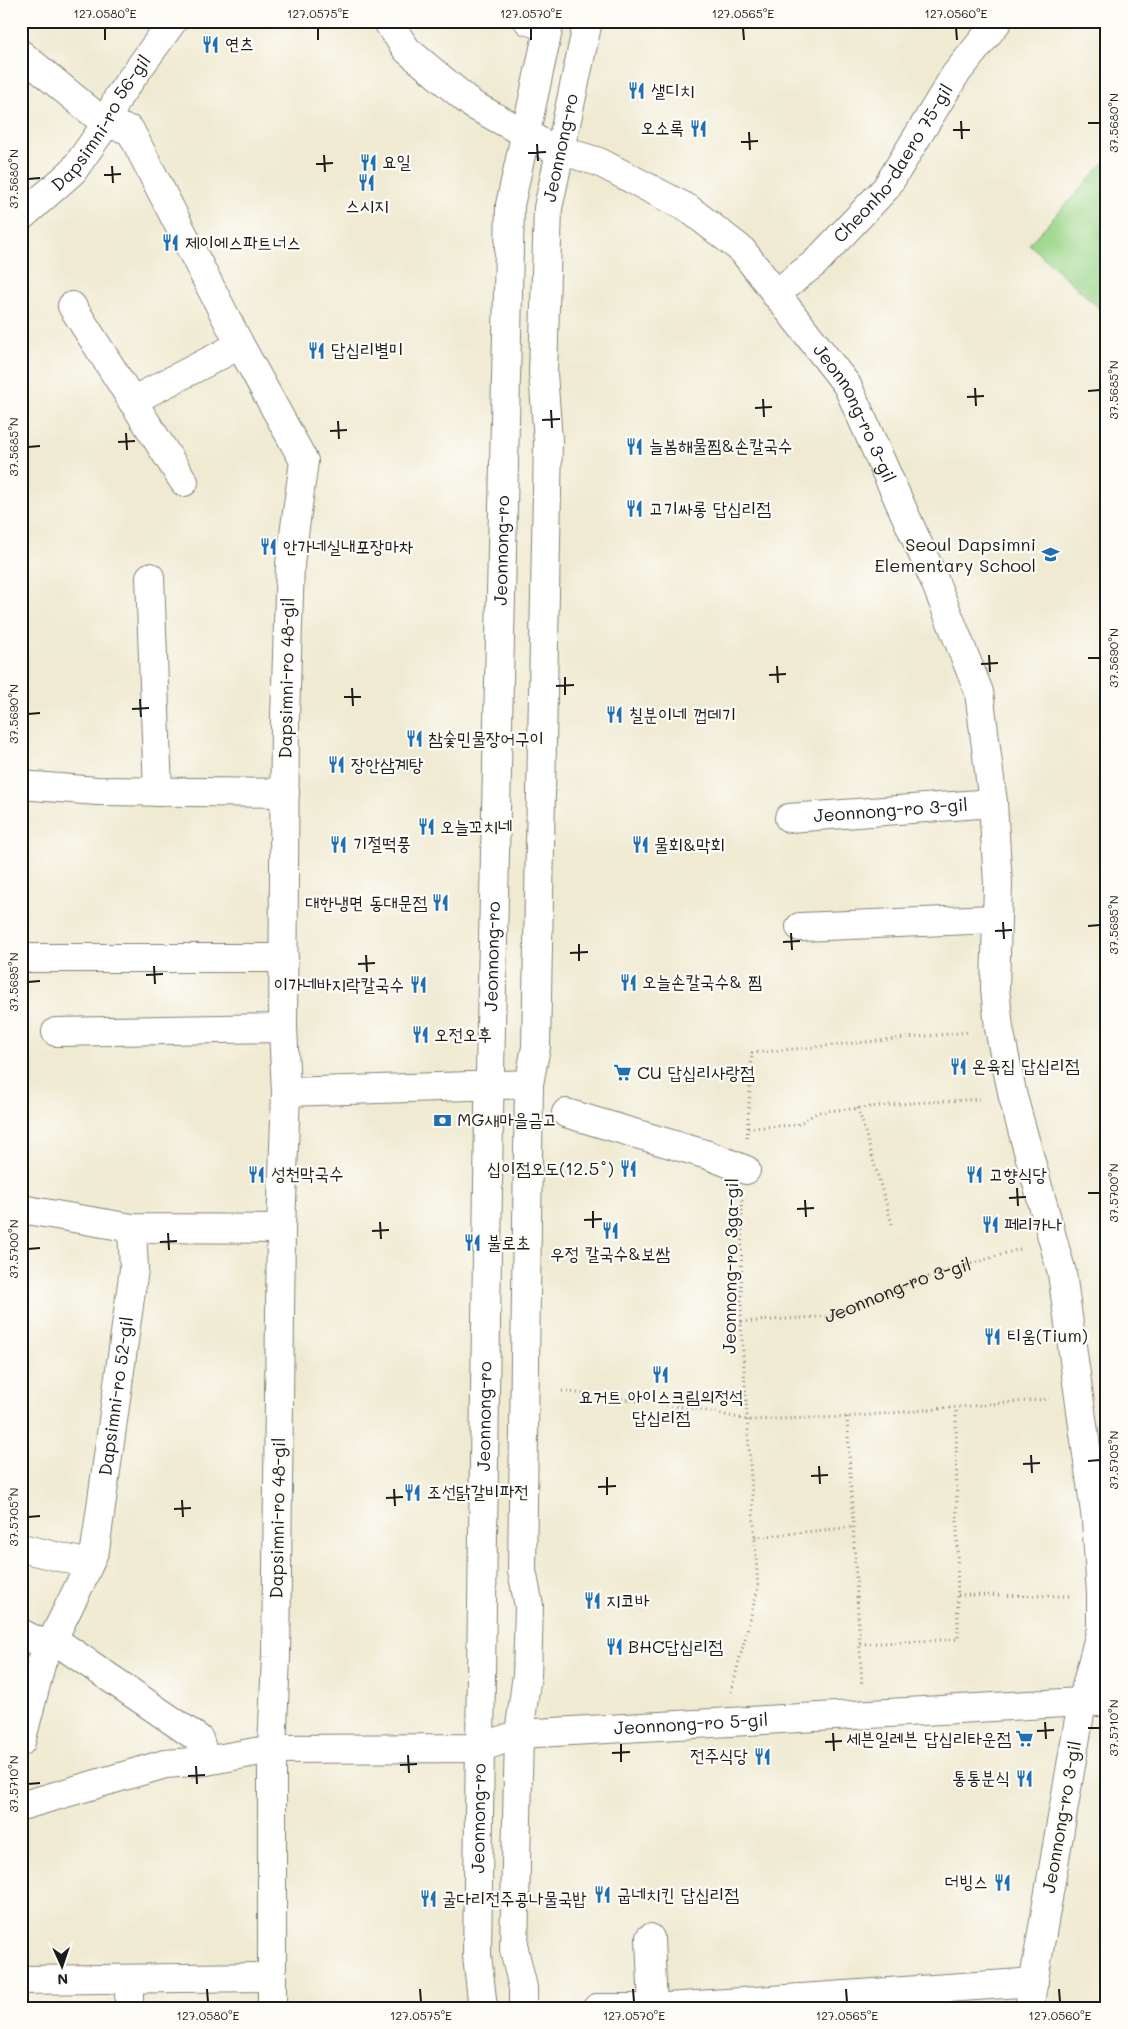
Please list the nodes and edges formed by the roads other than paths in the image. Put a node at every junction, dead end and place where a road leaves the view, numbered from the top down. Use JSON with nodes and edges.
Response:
{"nodes":[{"id":1,"x":173,"y":21,"type":"edge"},
{"id":2,"x":387,"y":21,"type":"edge"},
{"id":3,"x":588,"y":21,"type":"edge"},
{"id":4,"x":998,"y":21,"type":"edge"},
{"id":5,"x":542,"y":23,"type":"edge"},
{"id":6,"x":21,"y":54,"type":"edge"},
{"id":7,"x":106,"y":124,"type":"junction"},
{"id":8,"x":524,"y":133,"type":"junction"},
{"id":9,"x":555,"y":148,"type":"junction"},
{"id":10,"x":21,"y":217,"type":"edge"},
{"id":11,"x":775,"y":294,"type":"junction"},
{"id":12,"x":72,"y":306,"type":"dead end"},
{"id":13,"x":240,"y":345,"type":"junction"},
{"id":14,"x":132,"y":401,"type":"junction"},
{"id":15,"x":184,"y":482,"type":"dead end"},
{"id":16,"x":150,"y":577,"type":"dead end"},
{"id":17,"x":21,"y":785,"type":"edge"},
{"id":18,"x":158,"y":792,"type":"junction"},
{"id":19,"x":285,"y":792,"type":"junction"},
{"id":20,"x":993,"y":802,"type":"junction"},
{"id":21,"x":789,"y":818,"type":"dead end"},
{"id":22,"x":996,"y":919,"type":"junction"},
{"id":23,"x":800,"y":927,"type":"dead end"},
{"id":24,"x":21,"y":958,"type":"edge"},
{"id":25,"x":284,"y":958,"type":"junction"},
{"id":26,"x":283,"y":1028,"type":"junction"},
{"id":27,"x":56,"y":1032,"type":"dead end"},
{"id":28,"x":529,"y":1084,"type":"junction"},
{"id":29,"x":490,"y":1085,"type":"junction"},
{"id":30,"x":286,"y":1092,"type":"junction"},
{"id":31,"x":566,"y":1113,"type":"dead end"},
{"id":32,"x":746,"y":1170,"type":"road end"},
{"id":33,"x":21,"y":1209,"type":"edge"},
{"id":34,"x":132,"y":1228,"type":"junction"},
{"id":35,"x":281,"y":1229,"type":"junction"},
{"id":36,"x":21,"y":1548,"type":"edge"},
{"id":37,"x":89,"y":1564,"type":"junction"},
{"id":38,"x":21,"y":1633,"type":"edge"},
{"id":39,"x":51,"y":1643,"type":"junction"},
{"id":40,"x":27,"y":1698,"type":"edge"},
{"id":41,"x":1094,"y":1702,"type":"edge"},
{"id":42,"x":519,"y":1734,"type":"junction"},
{"id":43,"x":21,"y":1742,"type":"edge"},
{"id":44,"x":480,"y":1748,"type":"junction"},
{"id":45,"x":272,"y":1749,"type":"junction"},
{"id":46,"x":206,"y":1761,"type":"junction"},
{"id":47,"x":21,"y":1806,"type":"edge"},
{"id":48,"x":650,"y":1938,"type":"dead end"},
{"id":49,"x":272,"y":1977,"type":"junction"},
{"id":50,"x":129,"y":1979,"type":"junction"},
{"id":51,"x":21,"y":1980,"type":"edge"},
{"id":52,"x":1031,"y":1995,"type":"edge"},
{"id":53,"x":129,"y":2008,"type":"edge"},
{"id":54,"x":272,"y":2008,"type":"edge"},
{"id":55,"x":483,"y":2008,"type":"edge"},
{"id":56,"x":523,"y":2008,"type":"edge"},
{"id":57,"x":597,"y":2008,"type":"edge"},
{"id":58,"x":653,"y":2008,"type":"edge"}],
"edges":[{"from":1,"to":7,"type":"street","name":"Dapsimni-ro 56-gil"},
{"from":2,"to":8,"type":"street","name":"Jeonnong-ro 3-gil"},
{"from":3,"to":9,"type":"street","name":"Jeonnong-ro"},
{"from":4,"to":11,"type":"street","name":"Cheonho-daero 75-gil"},
{"from":5,"to":8,"type":"street","name":"Jeonnong-ro"},
{"from":6,"to":7,"type":"street"},
{"from":7,"to":10,"type":"street","name":"Dapsimni-ro 56-gil"},
{"from":7,"to":13,"type":"street","name":"Dapsimni-ro 48-gil"},
{"from":8,"to":9,"type":"street","name":"Jeonnong-ro 3-gil"},
{"from":8,"to":29,"type":"street","name":"Jeonnong-ro"},
{"from":9,"to":11,"type":"street","name":"Jeonnong-ro 3-gil"},
{"from":9,"to":28,"type":"street","name":"Jeonnong-ro"},
{"from":11,"to":20,"type":"street","name":"Jeonnong-ro 3-gil"},
{"from":12,"to":14,"type":"street"},
{"from":13,"to":14,"type":"street"},
{"from":13,"to":19,"type":"street","name":"Dapsimni-ro 48-gil"},
{"from":14,"to":15,"type":"street"},
{"from":16,"to":18,"type":"street"},
{"from":17,"to":18,"type":"street"},
{"from":18,"to":19,"type":"street"},
{"from":19,"to":25,"type":"street","name":"Dapsimni-ro 48-gil"},
{"from":20,"to":21,"type":"street","name":"Jeonnong-ro 3-gil"},
{"from":20,"to":22,"type":"street","name":"Jeonnong-ro 3-gil"},
{"from":22,"to":23,"type":"street"},
{"from":22,"to":41,"type":"street","name":"Jeonnong-ro 3-gil"},
{"from":24,"to":25,"type":"street"},
{"from":25,"to":26,"type":"street","name":"Dapsimni-ro 48-gil"},
{"from":26,"to":27,"type":"street"},
{"from":26,"to":30,"type":"street","name":"Dapsimni-ro 48-gil"},
{"from":28,"to":29,"type":"street"},
{"from":28,"to":42,"type":"street","name":"Jeonnong-ro"},
{"from":29,"to":30,"type":"street"},
{"from":29,"to":44,"type":"street","name":"Jeonnong-ro"},
{"from":30,"to":35,"type":"street","name":"Dapsimni-ro 48-gil"},
{"from":31,"to":32,"type":"street"},
{"from":33,"to":34,"type":"street"},
{"from":34,"to":35,"type":"street"},
{"from":34,"to":37,"type":"street","name":"Dapsimni-ro 52-gil"},
{"from":35,"to":45,"type":"street","name":"Dapsimni-ro 48-gil"},
{"from":36,"to":37,"type":"street"},
{"from":37,"to":39,"type":"street","name":"Dapsimni-ro 52-gil"},
{"from":38,"to":39,"type":"street"},
{"from":39,"to":40,"type":"street","name":"Dapsimni-ro 52-gil"},
{"from":39,"to":46,"type":"street"},
{"from":40,"to":43,"type":"street","name":"Dapsimni-ro 52-gil"},
{"from":41,"to":42,"type":"street","name":"Jeonnong-ro 5-gil"},
{"from":41,"to":52,"type":"street","name":"Jeonnong-ro 3-gil"},
{"from":42,"to":44,"type":"street","name":"Jeonnong-ro"},
{"from":42,"to":56,"type":"street","name":"Jeonnong-ro"},
{"from":44,"to":45,"type":"street","name":"Jeonnong-ro"},
{"from":44,"to":55,"type":"street","name":"Jeonnong-ro"},
{"from":45,"to":46,"type":"street","name":"Jeonnong-ro"},
{"from":45,"to":49,"type":"street","name":"Dapsimni-ro 48-gil"},
{"from":46,"to":47,"type":"street","name":"Jeonnong-ro"},
{"from":48,"to":58,"type":"street"},
{"from":49,"to":50,"type":"street"},
{"from":49,"to":54,"type":"street","name":"Dapsimni-ro 48-gil"},
{"from":50,"to":51,"type":"street"},
{"from":50,"to":53,"type":"street"},
{"from":52,"to":58,"type":"street","name":"Jeonnong-ro 3-gil"},
{"from":57,"to":58,"type":"street","name":"Jeonnong-ro 3-gil"}]}
